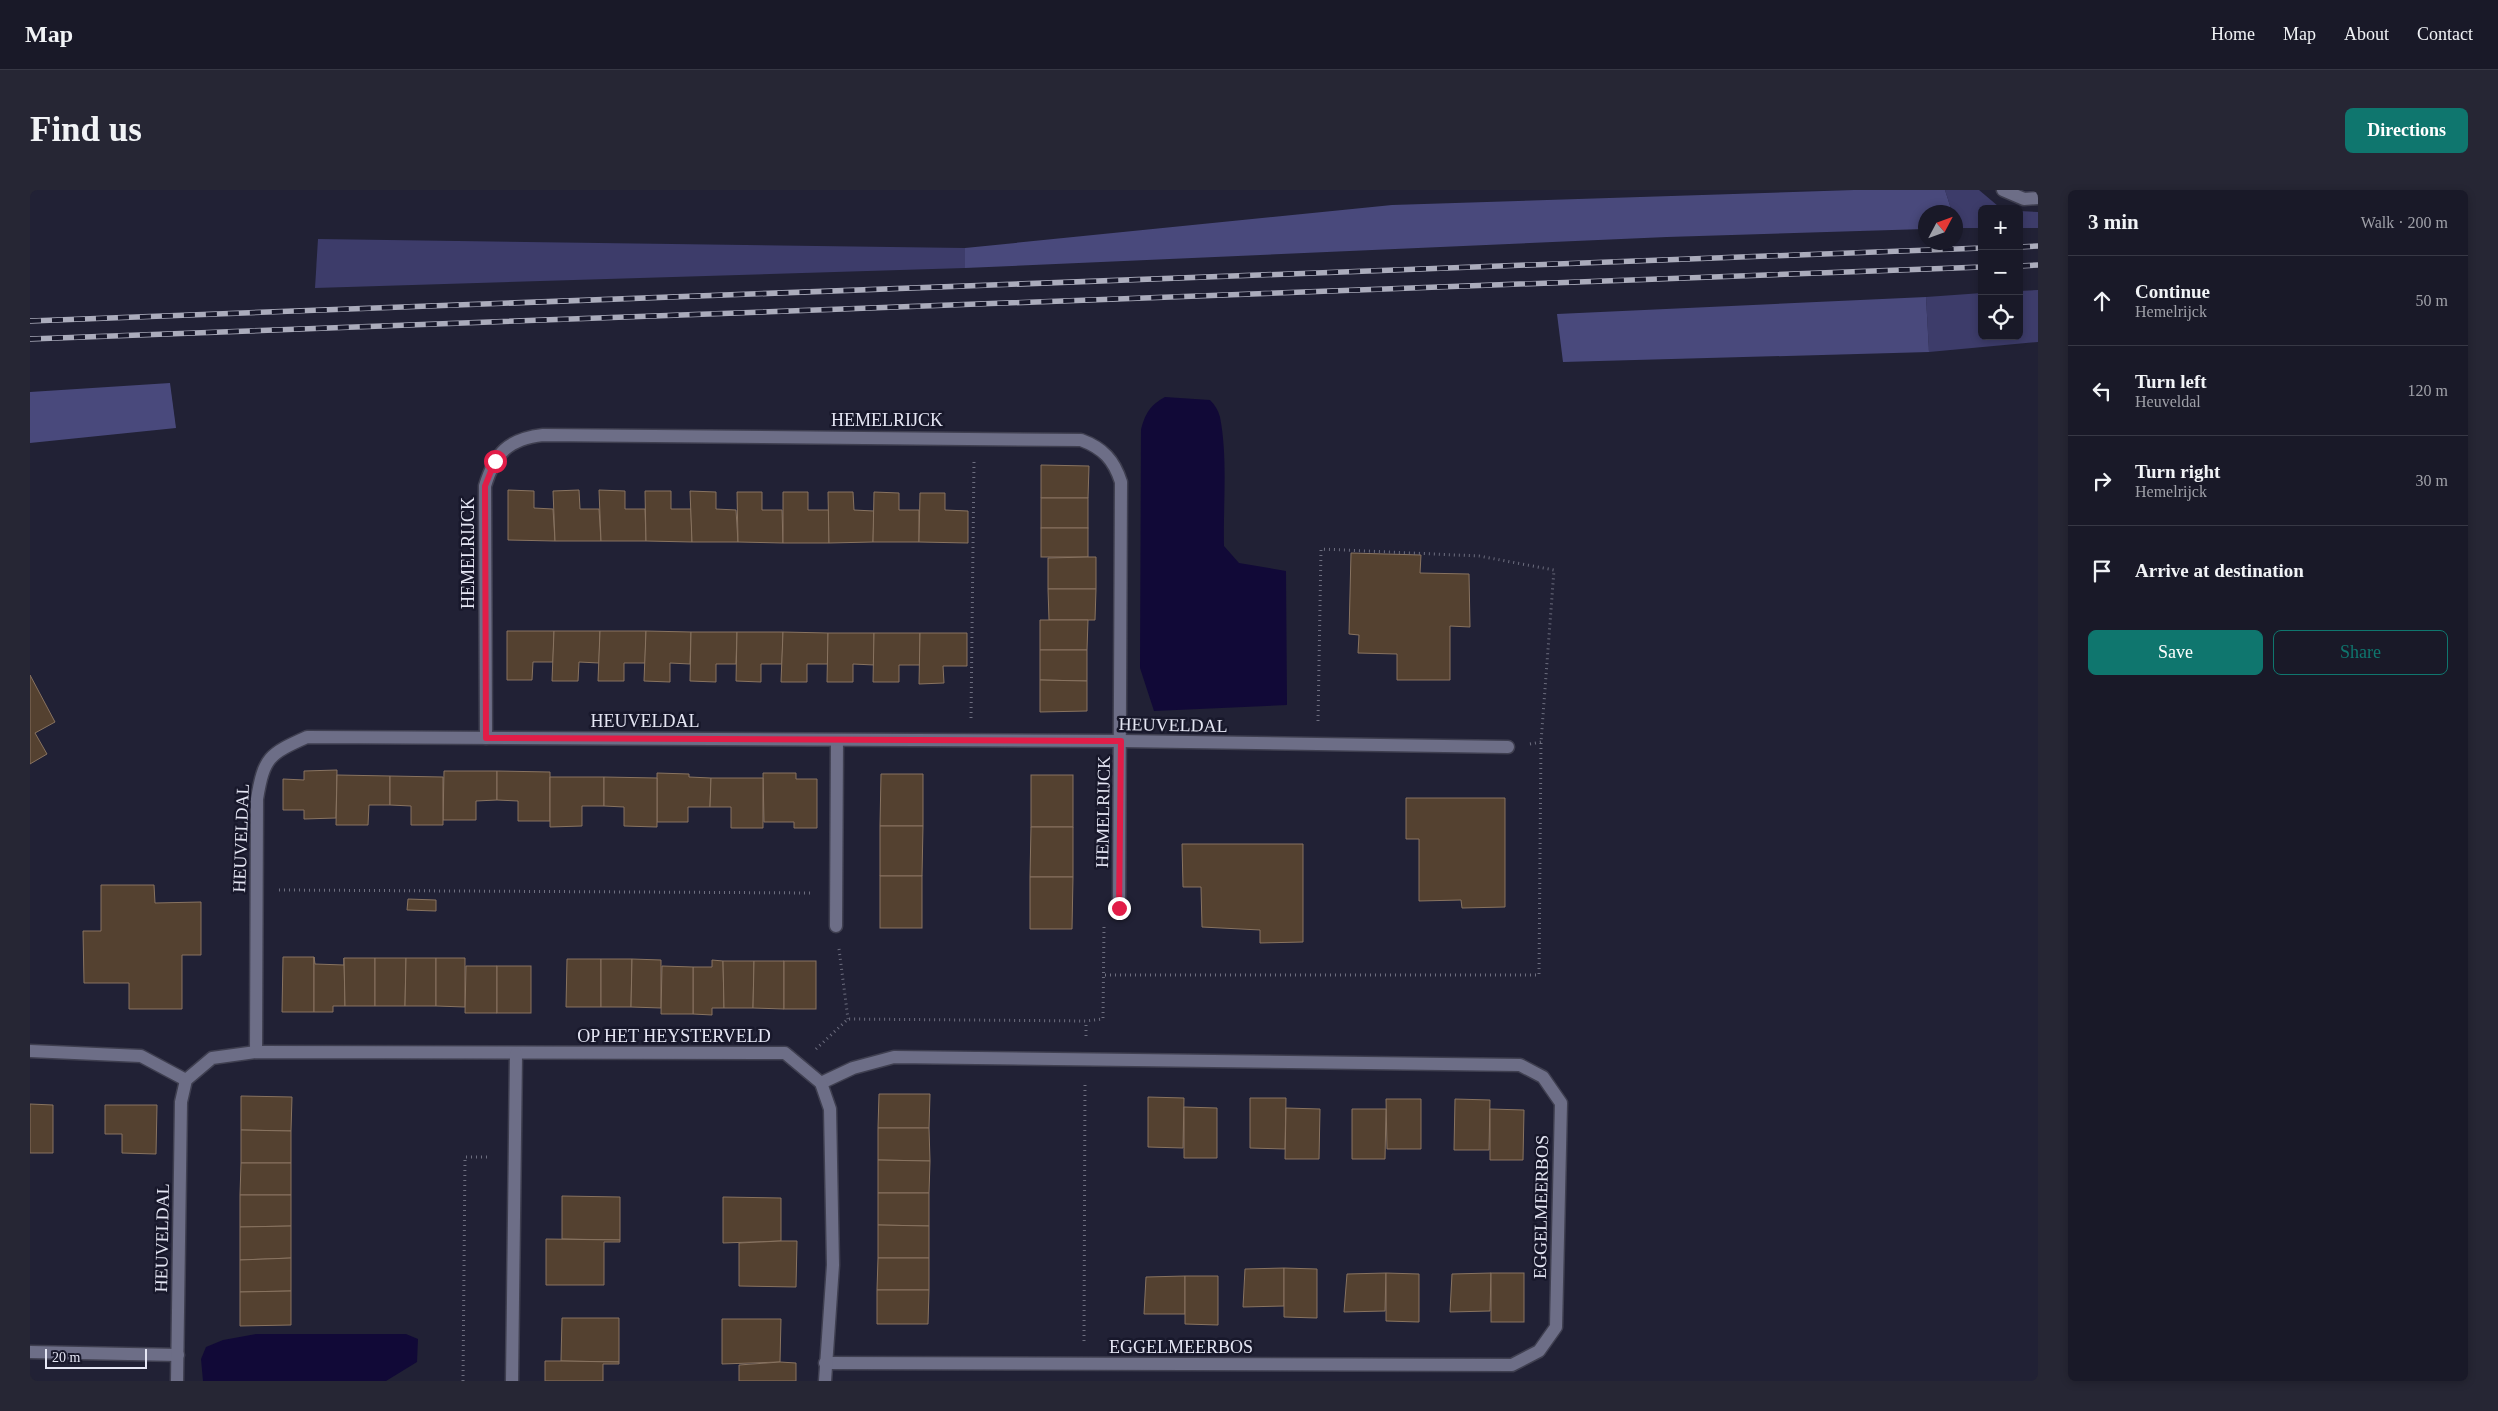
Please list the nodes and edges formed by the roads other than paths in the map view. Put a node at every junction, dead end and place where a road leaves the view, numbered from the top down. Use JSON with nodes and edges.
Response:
{"nodes":[{"id":1,"x":2003,"y":190,"type":"edge"},
{"id":2,"x":2038,"y":198,"type":"edge"},
{"id":3,"x":486,"y":738,"type":"junction"},
{"id":4,"x":837,"y":740,"type":"junction"},
{"id":5,"x":1121,"y":741,"type":"junction"},
{"id":6,"x":1508,"y":747,"type":"dead end"},
{"id":7,"x":1119,"y":908,"type":"road end"},
{"id":8,"x":836,"y":926,"type":"road end"},
{"id":9,"x":30,"y":1051,"type":"edge"},
{"id":10,"x":256,"y":1052,"type":"junction"},
{"id":11,"x":516,"y":1054,"type":"junction"},
{"id":12,"x":186,"y":1080,"type":"junction"},
{"id":13,"x":821,"y":1083,"type":"junction"},
{"id":14,"x":30,"y":1352,"type":"edge"},
{"id":15,"x":178,"y":1355,"type":"junction"},
{"id":16,"x":825,"y":1363,"type":"junction"},
{"id":17,"x":177,"y":1381,"type":"edge"},
{"id":18,"x":512,"y":1381,"type":"edge"},
{"id":19,"x":826,"y":1381,"type":"edge"}],
"edges":[{"from":1,"to":2,"type":"street"},
{"from":3,"to":4,"type":"street","name":"HEUVELDAL"},
{"from":3,"to":5,"type":"street","name":"HEMELRIJCK"},
{"from":3,"to":10,"type":"street","name":"HEUVELDAL"},
{"from":4,"to":5,"type":"street","name":"HEUVELDAL"},
{"from":4,"to":8,"type":"street"},
{"from":5,"to":6,"type":"street","name":"HEUVELDAL"},
{"from":5,"to":7,"type":"street","name":"HEMELRIJCK"},
{"from":9,"to":12,"type":"street"},
{"from":10,"to":11,"type":"street","name":"OP HET HEYSTERVELD"},
{"from":10,"to":12,"type":"street"},
{"from":11,"to":13,"type":"street","name":"OP HET HEYSTERVELD"},
{"from":11,"to":18,"type":"street"},
{"from":12,"to":15,"type":"street","name":"HEUVELDAL"},
{"from":13,"to":16,"type":"street"},
{"from":13,"to":16,"type":"street","name":"EGGELMEERBOS"},
{"from":14,"to":15,"type":"street"},
{"from":15,"to":17,"type":"street","name":"HEUVELDAL"},
{"from":16,"to":19,"type":"street"}]}
